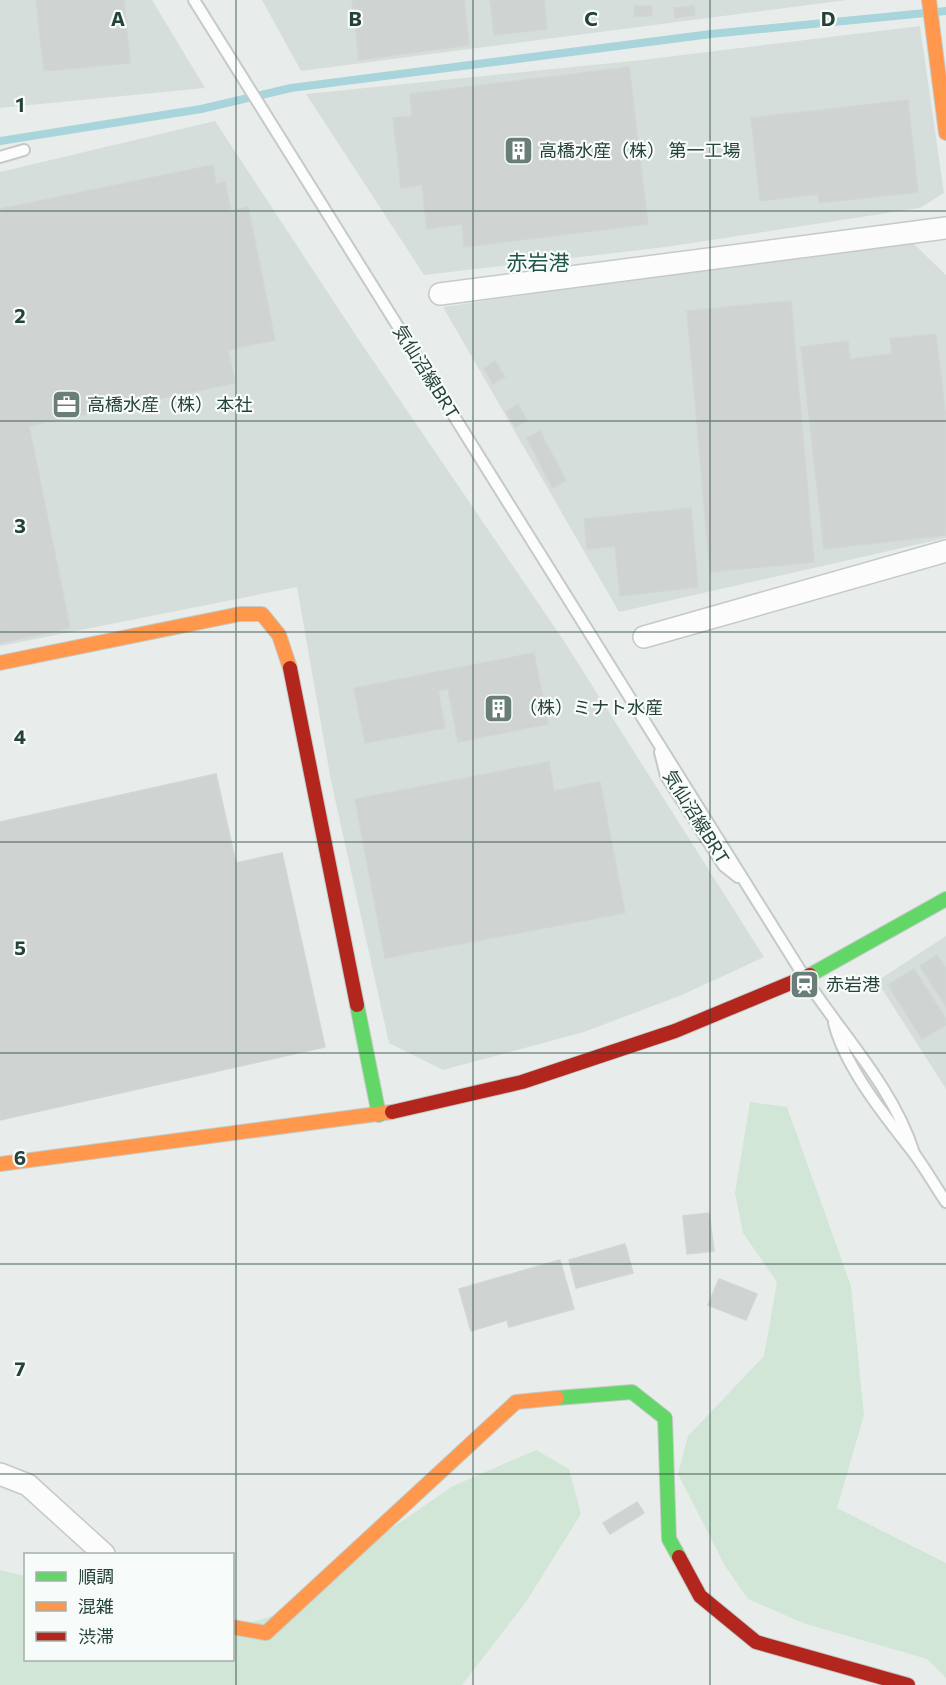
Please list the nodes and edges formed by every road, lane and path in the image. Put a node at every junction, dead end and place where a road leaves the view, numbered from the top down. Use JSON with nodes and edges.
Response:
{"nodes":[{"id":1,"x":194,"y":0,"type":"edge"},
{"id":2,"x":929,"y":0,"type":"edge"},
{"id":3,"x":946,"y":133,"type":"edge"},
{"id":4,"x":24,"y":150,"type":"dead end"},
{"id":5,"x":0,"y":157,"type":"edge"},
{"id":6,"x":946,"y":228,"type":"edge"},
{"id":7,"x":440,"y":294,"type":"dead end"},
{"id":8,"x":946,"y":551,"type":"edge"},
{"id":9,"x":644,"y":636,"type":"dead end"},
{"id":10,"x":0,"y":663,"type":"edge"},
{"id":11,"x":946,"y":899,"type":"edge"},
{"id":12,"x":805,"y":978,"type":"junction"},
{"id":13,"x":379,"y":1115,"type":"junction"},
{"id":14,"x":0,"y":1164,"type":"edge"},
{"id":15,"x":946,"y":1202,"type":"edge"},
{"id":16,"x":0,"y":1474,"type":"edge"},
{"id":17,"x":103,"y":1553,"type":"edge"},
{"id":18,"x":234,"y":1627,"type":"edge"},
{"id":19,"x":908,"y":1685,"type":"edge"}],
"edges":[{"from":1,"to":12,"type":"lane","name":"気仙沼線BRT"},
{"from":2,"to":3,"type":"street"},
{"from":4,"to":5,"type":"lane"},
{"from":6,"to":7,"type":"street"},
{"from":8,"to":9,"type":"street"},
{"from":10,"to":13,"type":"street"},
{"from":11,"to":12,"type":"street"},
{"from":12,"to":13,"type":"street"},
{"from":12,"to":15,"type":"lane","name":"気仙沼線BRT"},
{"from":13,"to":14,"type":"street"},
{"from":16,"to":17,"type":"street"},
{"from":18,"to":19,"type":"street"}]}
